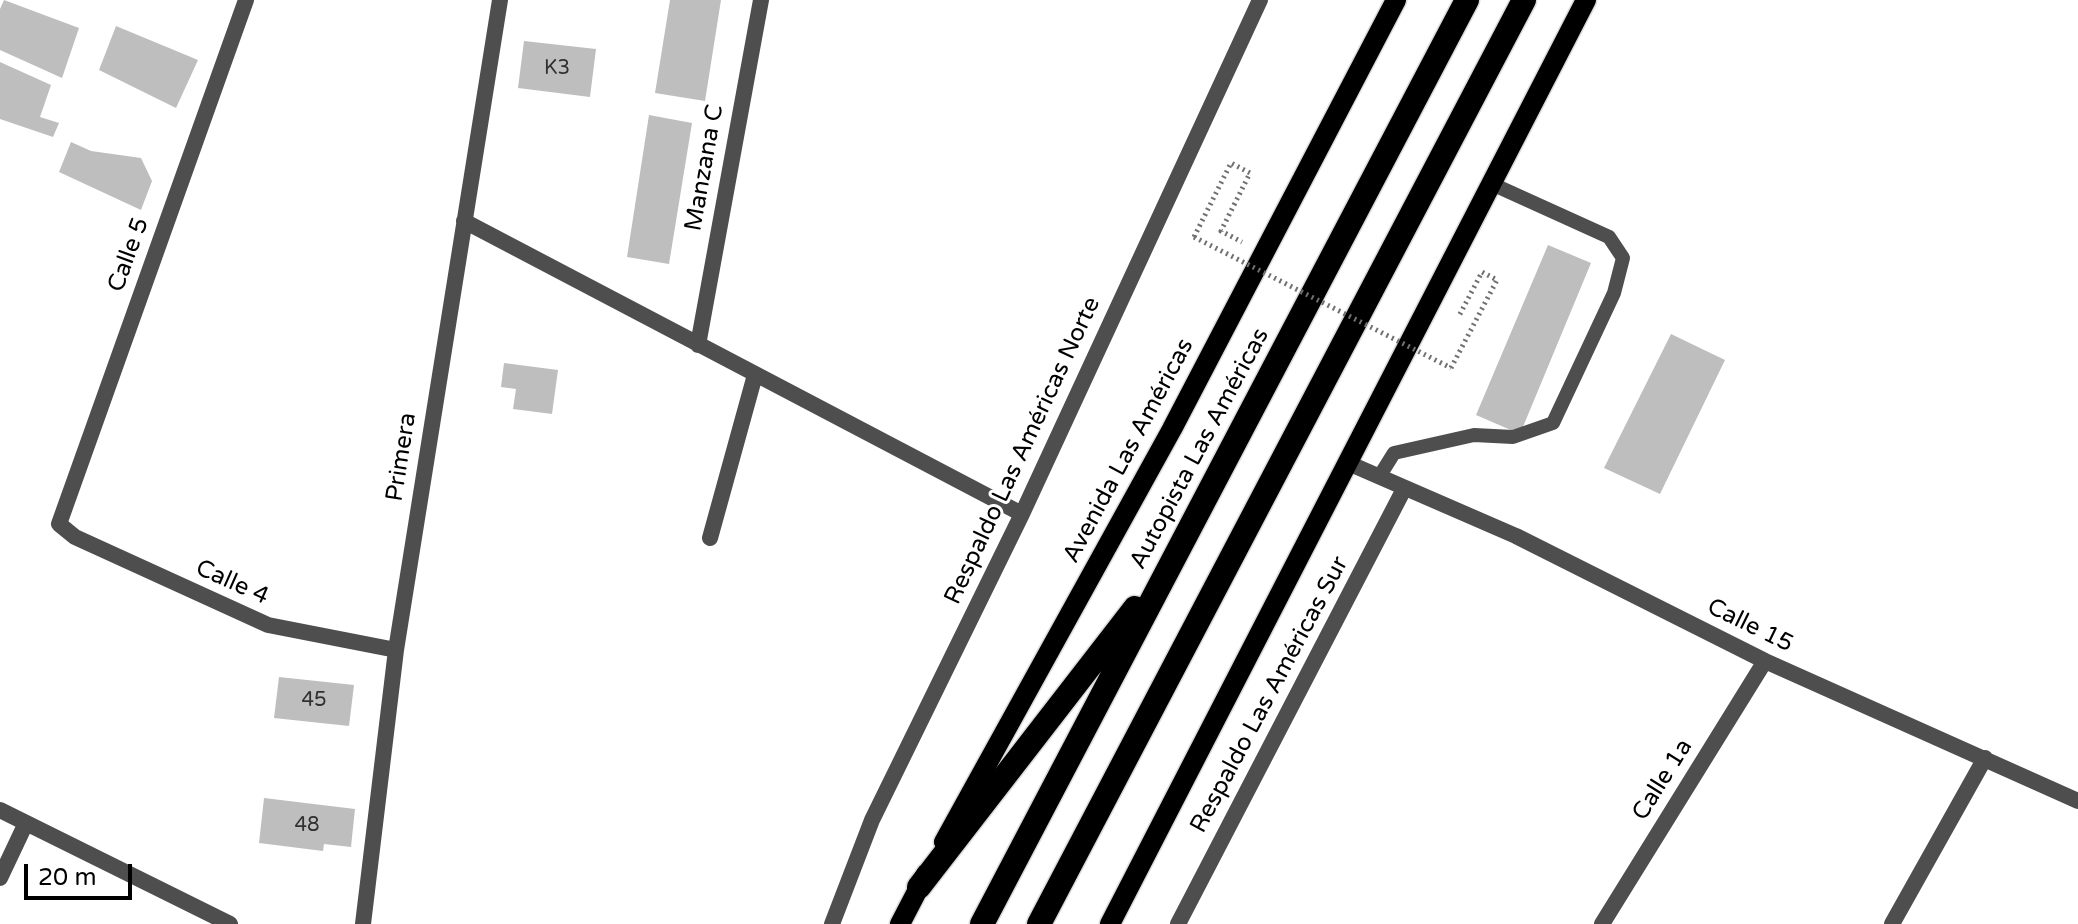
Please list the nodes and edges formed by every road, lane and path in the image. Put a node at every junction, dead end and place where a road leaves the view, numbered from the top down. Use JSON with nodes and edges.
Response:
{"nodes":[{"id":1,"x":246,"y":0,"type":"edge"},
{"id":2,"x":500,"y":0,"type":"edge"},
{"id":3,"x":761,"y":0,"type":"edge"},
{"id":4,"x":1260,"y":0,"type":"edge"},
{"id":5,"x":1396,"y":0,"type":"edge"},
{"id":6,"x":1467,"y":0,"type":"edge"},
{"id":7,"x":1524,"y":0,"type":"edge"},
{"id":8,"x":1586,"y":0,"type":"edge"},
{"id":9,"x":1492,"y":184,"type":"junction"},
{"id":10,"x":464,"y":221,"type":"junction"},
{"id":11,"x":1221,"y":231,"type":"dead end"},
{"id":12,"x":1454,"y":324,"type":"dead end"},
{"id":13,"x":698,"y":345,"type":"junction"},
{"id":14,"x":755,"y":375,"type":"junction"},
{"id":15,"x":1348,"y":463,"type":"junction"},
{"id":16,"x":1379,"y":477,"type":"junction"},
{"id":17,"x":1404,"y":489,"type":"junction"},
{"id":18,"x":1022,"y":514,"type":"junction"},
{"id":19,"x":62,"y":527,"type":"joint"},
{"id":20,"x":710,"y":538,"type":"dead end"},
{"id":21,"x":1175,"y":556,"type":"junction"},
{"id":22,"x":396,"y":650,"type":"junction"},
{"id":23,"x":1765,"y":661,"type":"junction"},
{"id":24,"x":1985,"y":758,"type":"junction"},
{"id":25,"x":2078,"y":801,"type":"edge"},
{"id":26,"x":0,"y":810,"type":"edge"},
{"id":27,"x":26,"y":823,"type":"junction"},
{"id":28,"x":0,"y":878,"type":"edge"},
{"id":29,"x":919,"y":887,"type":"junction"},
{"id":30,"x":230,"y":924,"type":"edge"},
{"id":31,"x":363,"y":924,"type":"edge"},
{"id":32,"x":832,"y":924,"type":"edge"},
{"id":33,"x":900,"y":924,"type":"edge"},
{"id":34,"x":982,"y":924,"type":"edge"},
{"id":35,"x":1039,"y":924,"type":"edge"},
{"id":36,"x":1110,"y":924,"type":"edge"},
{"id":37,"x":1178,"y":924,"type":"edge"},
{"id":38,"x":1602,"y":924,"type":"edge"},
{"id":39,"x":1892,"y":924,"type":"edge"}],
"edges":[{"from":1,"to":19,"type":"street","name":"Calle 5"},
{"from":2,"to":10,"type":"street","name":"Primera"},
{"from":3,"to":13,"type":"street","name":"Manzana C"},
{"from":4,"to":18,"type":"street","name":"Respaldo Las Américas Norte"},
{"from":5,"to":29,"type":"main road","name":"Avenida Las Américas"},
{"from":6,"to":21,"type":"highway","name":"Autopista Las Américas"},
{"from":7,"to":35,"type":"highway"},
{"from":8,"to":9,"type":"main road"},
{"from":9,"to":15,"type":"main road"},
{"from":9,"to":16,"type":"lane"},
{"from":10,"to":13,"type":"street"},
{"from":10,"to":22,"type":"street","name":"Primera"},
{"from":11,"to":12,"type":"path","bridge":true},
{"from":13,"to":14,"type":"street"},
{"from":14,"to":18,"type":"street"},
{"from":14,"to":20,"type":"street"},
{"from":15,"to":16,"type":"street","name":"Calle 15"},
{"from":15,"to":36,"type":"main road"},
{"from":16,"to":17,"type":"street","name":"Calle 15"},
{"from":17,"to":23,"type":"street","name":"Calle 15"},
{"from":17,"to":37,"type":"street","name":"Respaldo Las Américas Sur"},
{"from":18,"to":32,"type":"street","name":"Respaldo Las Américas Norte"},
{"from":19,"to":22,"type":"street","name":"Calle 4"},
{"from":21,"to":29,"type":"highway"},
{"from":21,"to":34,"type":"highway","name":"Autopista Las Américas"},
{"from":22,"to":31,"type":"street","name":"Primera"},
{"from":23,"to":24,"type":"street","name":"Calle 15"},
{"from":23,"to":38,"type":"street","name":"Calle 1a"},
{"from":24,"to":25,"type":"street","name":"Calle 15"},
{"from":24,"to":39,"type":"street"},
{"from":26,"to":27,"type":"street"},
{"from":27,"to":28,"type":"street"},
{"from":27,"to":30,"type":"street"},
{"from":29,"to":33,"type":"main road","name":"Avenida Las Américas"}]}
